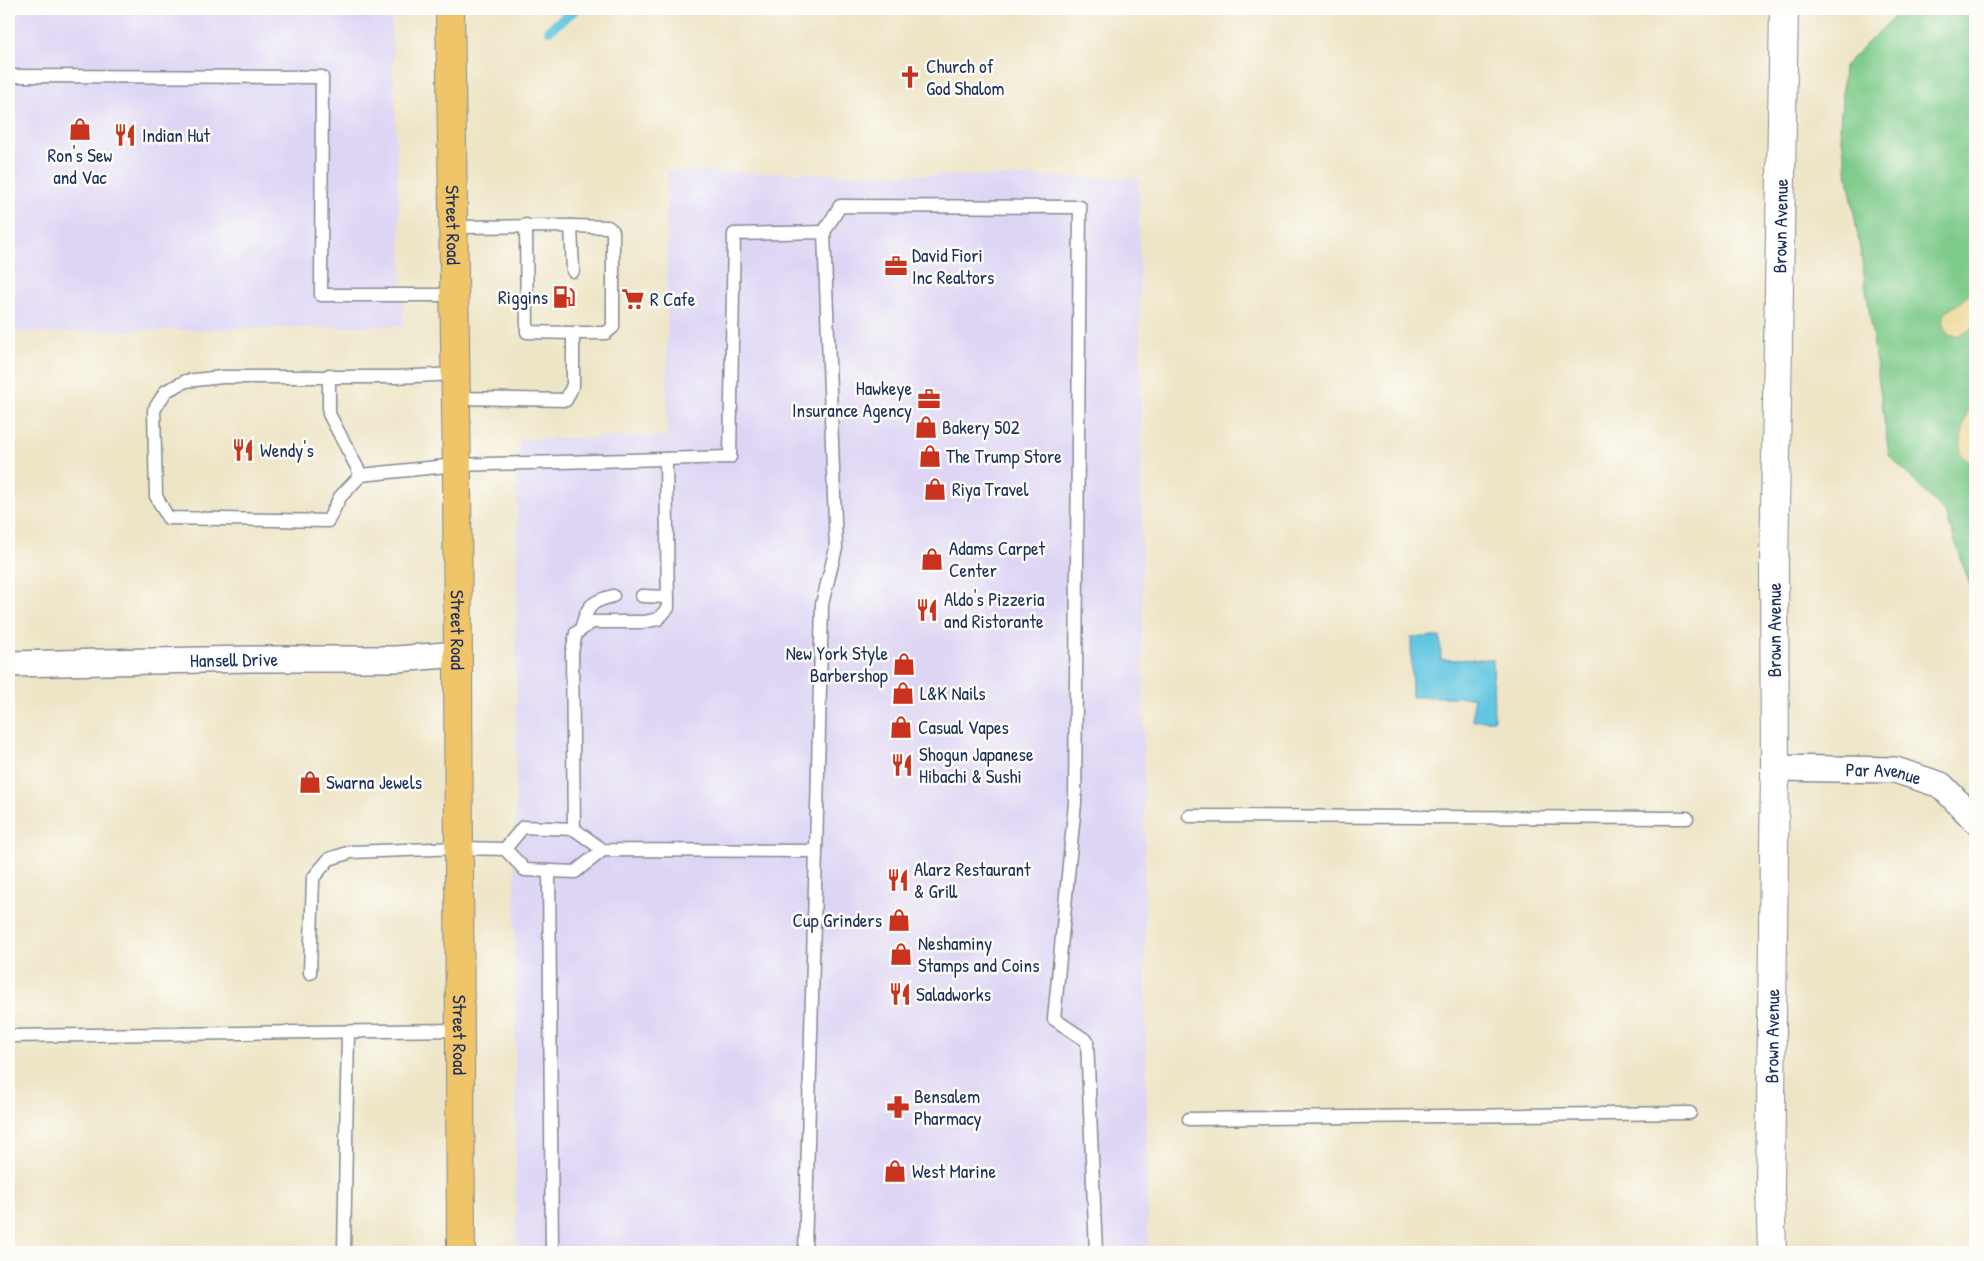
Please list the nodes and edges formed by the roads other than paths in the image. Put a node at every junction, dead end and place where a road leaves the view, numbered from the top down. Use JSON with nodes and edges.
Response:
{"nodes":[{"id":1,"x":450,"y":9,"type":"edge"},
{"id":2,"x":1784,"y":9,"type":"edge"},
{"id":3,"x":9,"y":76,"type":"edge"},
{"id":4,"x":526,"y":225,"type":"junction"},
{"id":5,"x":571,"y":226,"type":"junction"},
{"id":6,"x":453,"y":227,"type":"junction"},
{"id":7,"x":824,"y":232,"type":"junction"},
{"id":8,"x":573,"y":272,"type":"dead end"},
{"id":9,"x":454,"y":296,"type":"junction"},
{"id":10,"x":573,"y":333,"type":"junction"},
{"id":11,"x":329,"y":376,"type":"junction"},
{"id":12,"x":455,"y":386,"type":"junction"},
{"id":13,"x":666,"y":459,"type":"junction"},
{"id":14,"x":456,"y":465,"type":"junction"},
{"id":15,"x":361,"y":475,"type":"junction"},
{"id":16,"x":613,"y":596,"type":"dead end"},
{"id":17,"x":642,"y":596,"type":"dead end"},
{"id":18,"x":668,"y":597,"type":"junction"},
{"id":19,"x":581,"y":629,"type":"junction"},
{"id":20,"x":458,"y":654,"type":"junction"},
{"id":21,"x":9,"y":664,"type":"edge"},
{"id":22,"x":1775,"y":768,"type":"junction"},
{"id":23,"x":1189,"y":816,"type":"dead end"},
{"id":24,"x":1687,"y":818,"type":"dead end"},
{"id":25,"x":1975,"y":820,"type":"edge"},
{"id":26,"x":574,"y":829,"type":"junction"},
{"id":27,"x":460,"y":848,"type":"junction"},
{"id":28,"x":505,"y":849,"type":"junction"},
{"id":29,"x":603,"y":850,"type":"junction"},
{"id":30,"x":816,"y":851,"type":"junction"},
{"id":31,"x":549,"y":871,"type":"junction"},
{"id":32,"x":310,"y":973,"type":"dead end"},
{"id":33,"x":460,"y":1030,"type":"junction"},
{"id":34,"x":348,"y":1032,"type":"junction"},
{"id":35,"x":9,"y":1036,"type":"edge"},
{"id":36,"x":1690,"y":1113,"type":"dead end"},
{"id":37,"x":1188,"y":1119,"type":"dead end"},
{"id":38,"x":344,"y":1252,"type":"edge"},
{"id":39,"x":461,"y":1252,"type":"edge"},
{"id":40,"x":552,"y":1252,"type":"edge"},
{"id":41,"x":804,"y":1252,"type":"edge"},
{"id":42,"x":1096,"y":1252,"type":"edge"},
{"id":43,"x":1772,"y":1252,"type":"edge"}],
"edges":[{"from":1,"to":6,"type":"main road","name":"Street Road"},
{"from":2,"to":22,"type":"street","name":"Brown Avenue"},
{"from":3,"to":9,"type":"lane"},
{"from":4,"to":5,"type":"lane"},
{"from":4,"to":6,"type":"lane"},
{"from":4,"to":10,"type":"lane"},
{"from":5,"to":8,"type":"lane"},
{"from":5,"to":10,"type":"lane"},
{"from":6,"to":9,"type":"main road","name":"Street Road"},
{"from":7,"to":13,"type":"lane"},
{"from":7,"to":30,"type":"lane"},
{"from":7,"to":42,"type":"lane"},
{"from":9,"to":12,"type":"main road","name":"Street Road"},
{"from":10,"to":12,"type":"lane"},
{"from":11,"to":12,"type":"lane"},
{"from":11,"to":15,"type":"lane"},
{"from":11,"to":15,"type":"lane"},
{"from":12,"to":14,"type":"main road","name":"Street Road"},
{"from":13,"to":14,"type":"lane"},
{"from":13,"to":18,"type":"lane"},
{"from":14,"to":15,"type":"lane"},
{"from":14,"to":20,"type":"main road","name":"Street Road"},
{"from":16,"to":19,"type":"lane"},
{"from":17,"to":18,"type":"lane"},
{"from":18,"to":19,"type":"lane"},
{"from":19,"to":26,"type":"lane"},
{"from":20,"to":21,"type":"street","name":"Hansell Drive"},
{"from":20,"to":27,"type":"main road","name":"Street Road"},
{"from":22,"to":25,"type":"street","name":"Par Avenue"},
{"from":22,"to":43,"type":"street","name":"Brown Avenue"},
{"from":23,"to":24,"type":"lane"},
{"from":26,"to":28,"type":"lane"},
{"from":26,"to":29,"type":"lane"},
{"from":27,"to":28,"type":"lane"},
{"from":27,"to":32,"type":"lane"},
{"from":27,"to":33,"type":"main road","name":"Street Road"},
{"from":28,"to":31,"type":"lane"},
{"from":29,"to":30,"type":"lane"},
{"from":29,"to":31,"type":"lane"},
{"from":30,"to":41,"type":"lane"},
{"from":31,"to":40,"type":"lane"},
{"from":33,"to":34,"type":"lane"},
{"from":33,"to":39,"type":"main road","name":"Street Road"},
{"from":34,"to":35,"type":"lane"},
{"from":34,"to":38,"type":"lane"},
{"from":36,"to":37,"type":"lane"}]}
